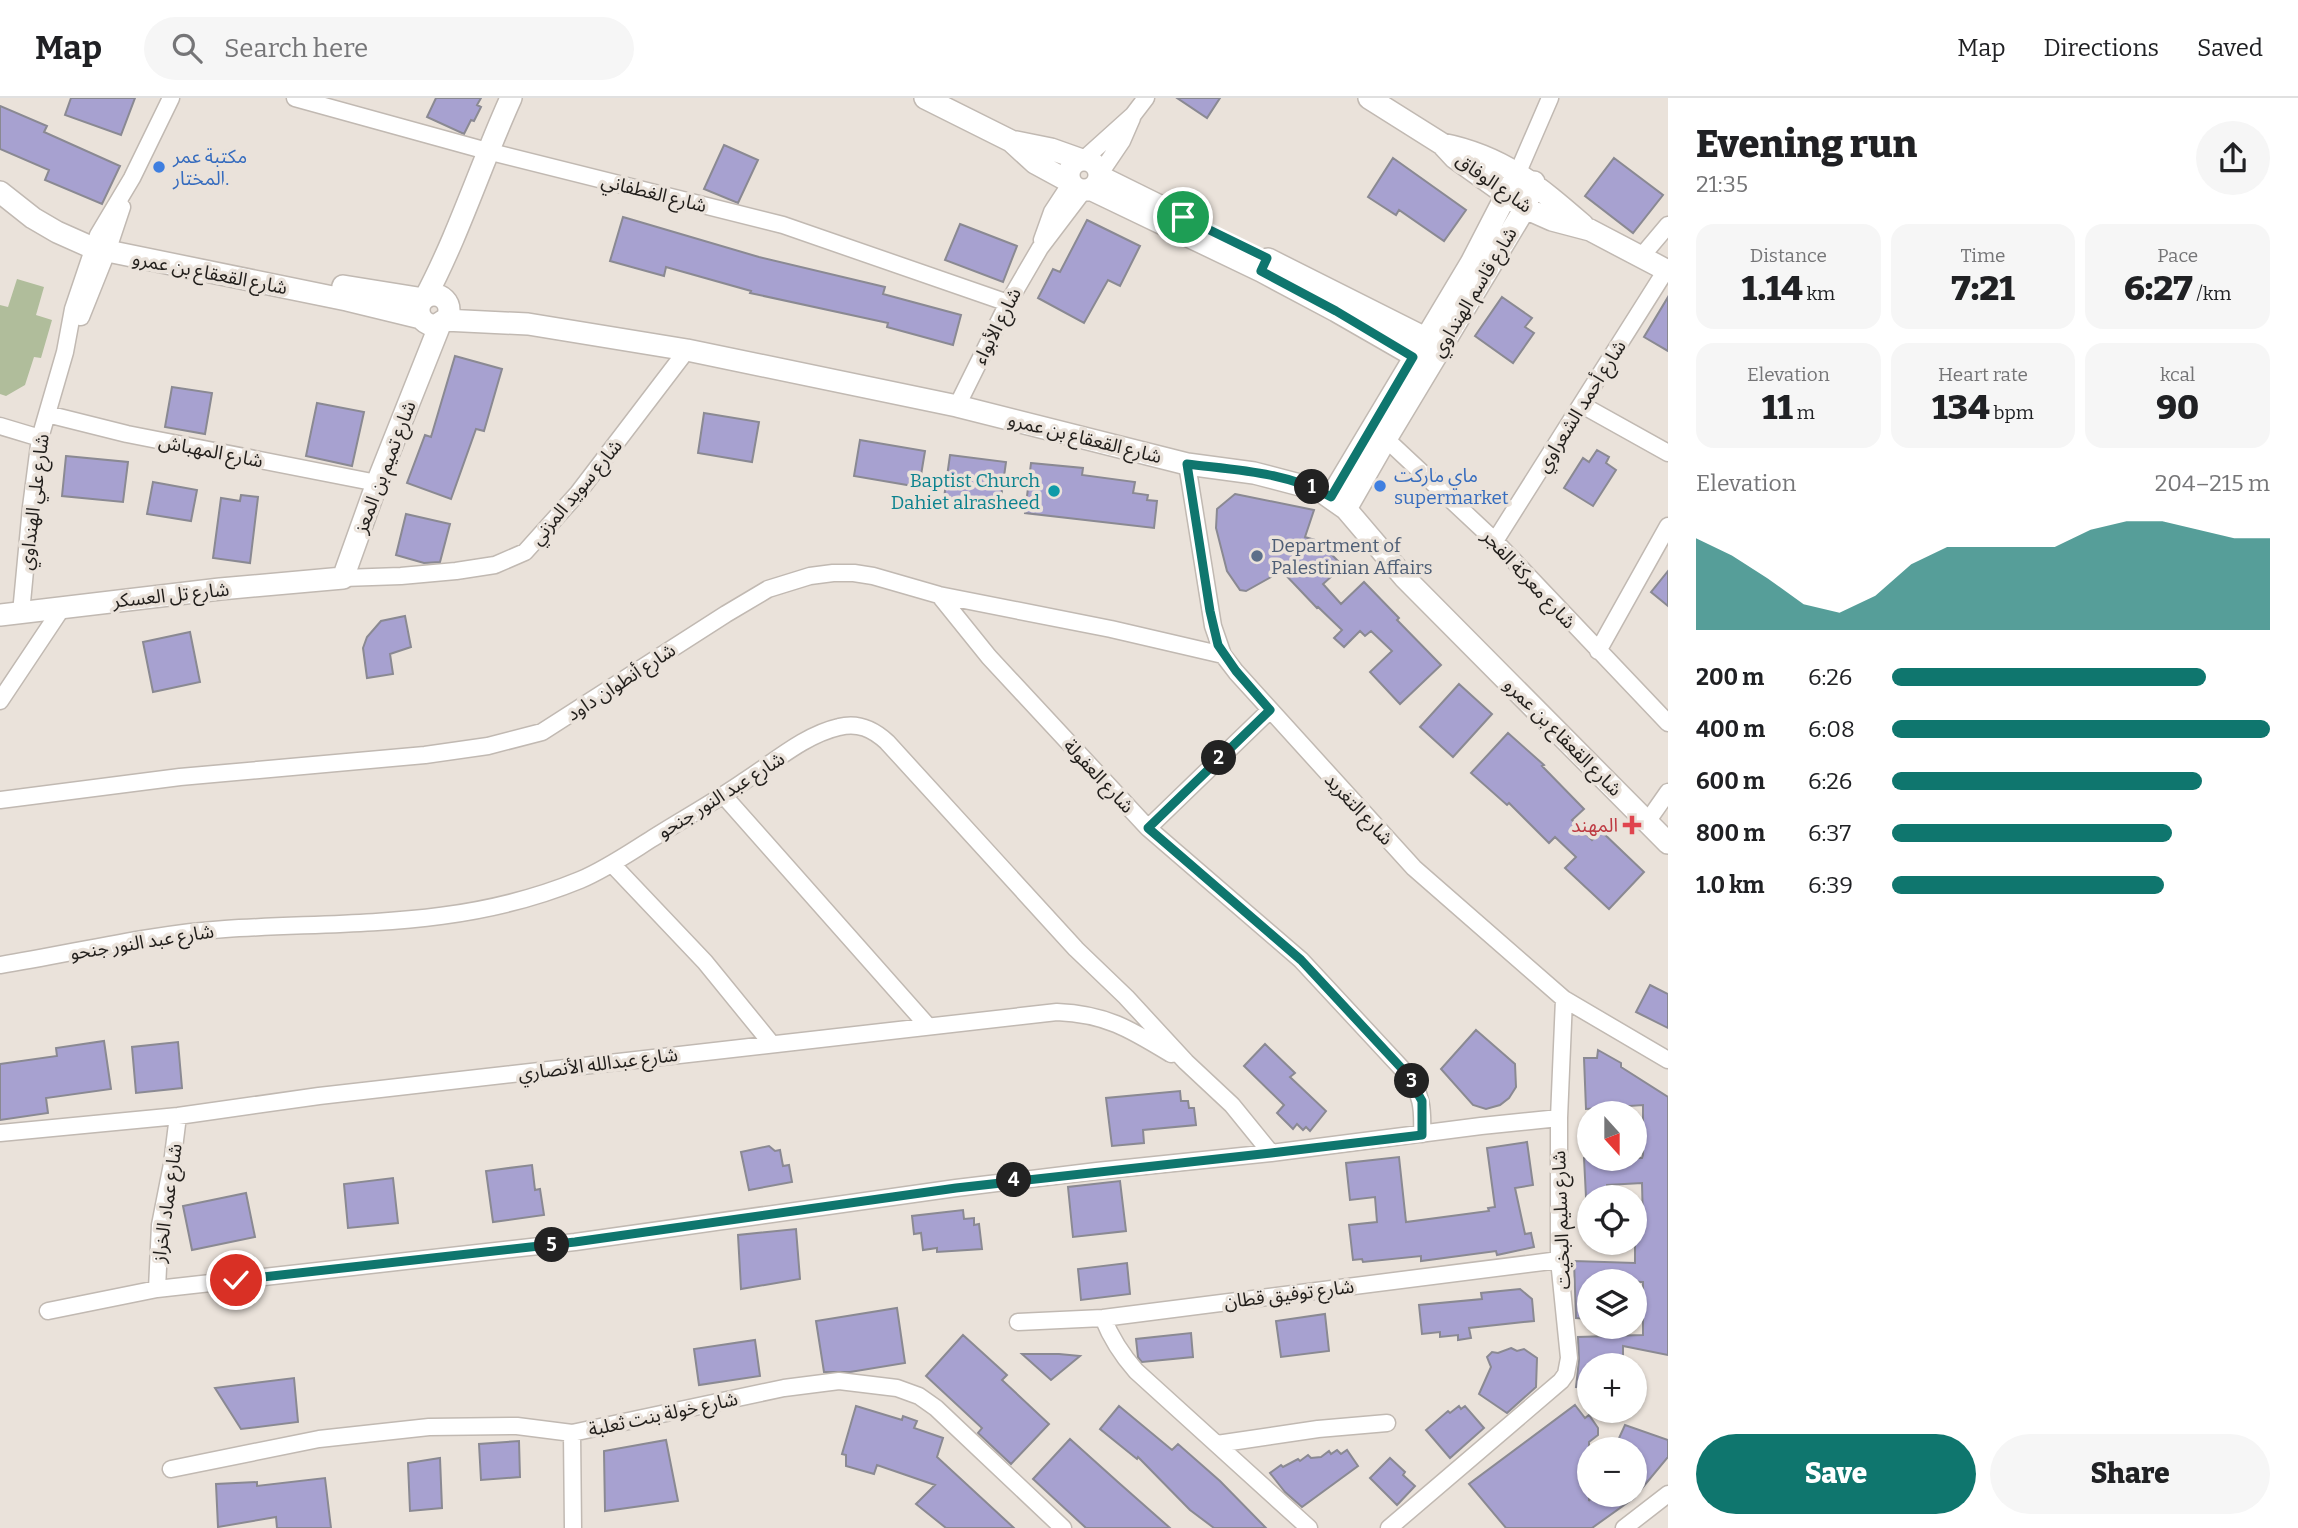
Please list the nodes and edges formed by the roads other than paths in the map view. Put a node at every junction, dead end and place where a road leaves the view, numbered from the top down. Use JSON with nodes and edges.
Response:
{"nodes":[{"id":1,"x":171,"y":98,"type":"edge"},
{"id":2,"x":295,"y":98,"type":"edge"},
{"id":3,"x":511,"y":98,"type":"edge"},
{"id":4,"x":925,"y":98,"type":"edge"},
{"id":5,"x":1146,"y":98,"type":"edge"},
{"id":6,"x":1369,"y":98,"type":"edge"},
{"id":7,"x":1550,"y":98,"type":"edge"},
{"id":8,"x":1133,"y":116,"type":"junction"},
{"id":9,"x":1010,"y":141,"type":"junction"},
{"id":10,"x":1442,"y":144,"type":"junction"},
{"id":11,"x":487,"y":150,"type":"junction"},
{"id":12,"x":1082,"y":160,"type":"junction"},
{"id":13,"x":1526,"y":177,"type":"junction"},
{"id":14,"x":1085,"y":182,"type":"junction"},
{"id":15,"x":5,"y":195,"type":"edge"},
{"id":16,"x":1506,"y":197,"type":"junction"},
{"id":17,"x":1525,"y":208,"type":"junction"},
{"id":18,"x":1668,"y":225,"type":"edge"},
{"id":19,"x":1590,"y":230,"type":"junction"},
{"id":20,"x":103,"y":243,"type":"junction"},
{"id":21,"x":1640,"y":257,"type":"junction"},
{"id":22,"x":1264,"y":265,"type":"junction"},
{"id":23,"x":1667,"y":271,"type":"edge"},
{"id":24,"x":1008,"y":303,"type":"junction"},
{"id":25,"x":434,"y":310,"type":"junction"},
{"id":26,"x":1433,"y":341,"type":"junction"},
{"id":27,"x":687,"y":350,"type":"junction"},
{"id":28,"x":1422,"y":361,"type":"junction"},
{"id":29,"x":1582,"y":405,"type":"junction"},
{"id":30,"x":957,"y":406,"type":"junction"},
{"id":31,"x":47,"y":414,"type":"junction"},
{"id":32,"x":0,"y":426,"type":"edge"},
{"id":33,"x":40,"y":438,"type":"junction"},
{"id":34,"x":1386,"y":439,"type":"junction"},
{"id":35,"x":1668,"y":453,"type":"edge"},
{"id":36,"x":1187,"y":464,"type":"junction"},
{"id":37,"x":377,"y":483,"type":"junction"},
{"id":38,"x":1339,"y":503,"type":"junction"},
{"id":39,"x":1668,"y":526,"type":"edge"},
{"id":40,"x":1495,"y":541,"type":"junction"},
{"id":41,"x":343,"y":578,"type":"junction"},
{"id":42,"x":939,"y":595,"type":"junction"},
{"id":43,"x":62,"y":608,"type":"junction"},
{"id":44,"x":22,"y":612,"type":"junction"},
{"id":45,"x":0,"y":615,"type":"edge"},
{"id":46,"x":1598,"y":651,"type":"junction"},
{"id":47,"x":1223,"y":655,"type":"junction"},
{"id":48,"x":0,"y":702,"type":"edge"},
{"id":49,"x":1270,"y":710,"type":"junction"},
{"id":50,"x":1668,"y":723,"type":"edge"},
{"id":51,"x":1668,"y":792,"type":"edge"},
{"id":52,"x":724,"y":796,"type":"junction"},
{"id":53,"x":0,"y":800,"type":"edge"},
{"id":54,"x":1647,"y":821,"type":"junction"},
{"id":55,"x":1148,"y":828,"type":"junction"},
{"id":56,"x":1668,"y":843,"type":"edge"},
{"id":57,"x":612,"y":864,"type":"junction"},
{"id":58,"x":0,"y":965,"type":"edge"},
{"id":59,"x":1564,"y":999,"type":"junction"},
{"id":60,"x":927,"y":1025,"type":"junction"},
{"id":61,"x":771,"y":1043,"type":"junction"},
{"id":62,"x":1668,"y":1060,"type":"edge"},
{"id":63,"x":1186,"y":1062,"type":"junction"},
{"id":64,"x":178,"y":1116,"type":"junction"},
{"id":65,"x":1559,"y":1118,"type":"junction"},
{"id":66,"x":0,"y":1133,"type":"edge"},
{"id":67,"x":1422,"y":1135,"type":"junction"},
{"id":68,"x":1271,"y":1153,"type":"junction"},
{"id":69,"x":1559,"y":1260,"type":"junction"},
{"id":70,"x":157,"y":1289,"type":"junction"},
{"id":71,"x":48,"y":1311,"type":"dead end"},
{"id":72,"x":1103,"y":1318,"type":"junction"},
{"id":73,"x":1018,"y":1322,"type":"dead end"},
{"id":74,"x":1387,"y":1423,"type":"dead end"},
{"id":75,"x":572,"y":1433,"type":"junction"},
{"id":76,"x":1217,"y":1444,"type":"junction"},
{"id":77,"x":171,"y":1469,"type":"dead end"},
{"id":78,"x":1668,"y":1494,"type":"edge"},
{"id":79,"x":573,"y":1528,"type":"edge"},
{"id":80,"x":1063,"y":1528,"type":"edge"},
{"id":81,"x":1309,"y":1528,"type":"edge"},
{"id":82,"x":1389,"y":1528,"type":"edge"},
{"id":83,"x":1624,"y":1528,"type":"edge"}],
"edges":[{"from":1,"to":20,"type":"street","name":"شارع علي الهنداوي"},
{"from":2,"to":11,"type":"street","name":"شارع الغطفاني"},
{"from":3,"to":11,"type":"street","name":"شارع تميم بن المعز"},
{"from":4,"to":9,"type":"street"},
{"from":5,"to":8,"type":"street","name":"شارع الأبواء"},
{"from":6,"to":10,"type":"street","name":"شارع الوفاق"},
{"from":7,"to":13,"type":"street"},
{"from":8,"to":12,"type":"street","name":"شارع الأبواء"},
{"from":8,"to":14,"type":"street","name":"شارع الأبواء"},
{"from":9,"to":12,"type":"street"},
{"from":9,"to":14,"type":"street"},
{"from":10,"to":13,"type":"street","name":"شارع الوفاق"},
{"from":10,"to":16,"type":"street","name":"شارع الوفاق"},
{"from":11,"to":24,"type":"street","name":"شارع الغطفاني"},
{"from":11,"to":25,"type":"street","name":"شارع تميم بن المعز"},
{"from":12,"to":14,"type":"street"},
{"from":13,"to":16,"type":"street","name":"شارع قاسم الهنداوي"},
{"from":13,"to":17,"type":"street","name":"شارع قاسم الهنداوي"},
{"from":13,"to":19,"type":"street","name":"شارع الوفاق"},
{"from":14,"to":22,"type":"street"},
{"from":14,"to":24,"type":"street","name":"شارع الأبواء"},
{"from":15,"to":20,"type":"street","name":"شارع القعقاع بن عمرو"},
{"from":16,"to":17,"type":"street","name":"شارع الوفاق"},
{"from":16,"to":26,"type":"street","name":"شارع قاسم الهنداوي"},
{"from":17,"to":19,"type":"street","name":"شارع الوفاق"},
{"from":17,"to":26,"type":"street","name":"شارع قاسم الهنداوي"},
{"from":18,"to":21,"type":"street"},
{"from":19,"to":21,"type":"street","name":"شارع الوفاق"},
{"from":20,"to":25,"type":"street","name":"شارع القعقاع بن عمرو"},
{"from":20,"to":31,"type":"street","name":"شارع علي الهنداوي"},
{"from":21,"to":23,"type":"street","name":"شارع الوفاق"},
{"from":22,"to":26,"type":"street"},
{"from":22,"to":28,"type":"street"},
{"from":23,"to":29,"type":"street","name":"شارع أحمد الشعراوي"},
{"from":24,"to":30,"type":"street","name":"شارع الأبواء"},
{"from":25,"to":27,"type":"street","name":"شارع القعقاع بن عمرو"},
{"from":25,"to":37,"type":"street","name":"شارع تميم بن المعز"},
{"from":26,"to":28,"type":"street","name":"شارع قاسم الهنداوي"},
{"from":27,"to":30,"type":"street","name":"شارع القعقاع بن عمرو"},
{"from":27,"to":41,"type":"street","name":"شارع سويد المزني"},
{"from":28,"to":34,"type":"street","name":"شارع قاسم الهنداوي"},
{"from":28,"to":38,"type":"street","name":"شارع قاسم الهنداوي"},
{"from":29,"to":35,"type":"street"},
{"from":29,"to":40,"type":"street","name":"شارع أحمد الشعراوي"},
{"from":30,"to":36,"type":"street","name":"شارع القعقاع بن عمرو"},
{"from":31,"to":33,"type":"street","name":"شارع علي الهنداوي"},
{"from":31,"to":37,"type":"street","name":"شارع المهباش"},
{"from":32,"to":33,"type":"street"},
{"from":33,"to":44,"type":"street","name":"شارع علي الهنداوي"},
{"from":34,"to":38,"type":"street","name":"شارع قاسم الهنداوي"},
{"from":34,"to":40,"type":"street","name":"شارع معركة الفجر"},
{"from":36,"to":38,"type":"street","name":"شارع القعقاع بن عمرو"},
{"from":36,"to":47,"type":"street","name":"شارع التغريد"},
{"from":37,"to":41,"type":"street","name":"شارع تميم بن المعز"},
{"from":38,"to":54,"type":"street","name":"شارع القعقاع بن عمرو"},
{"from":39,"to":46,"type":"street"},
{"from":40,"to":46,"type":"street","name":"شارع معركة الفجر"},
{"from":41,"to":43,"type":"street","name":"شارع تل العسكر"},
{"from":42,"to":47,"type":"street","name":"شارع أنطوان داود"},
{"from":42,"to":53,"type":"street","name":"شارع أنطوان داود"},
{"from":42,"to":55,"type":"street","name":"شارع العفولة"},
{"from":43,"to":44,"type":"street","name":"شارع تل العسكر"},
{"from":43,"to":48,"type":"street"},
{"from":44,"to":45,"type":"street","name":"شارع تل العسكر"},
{"from":46,"to":50,"type":"street","name":"شارع معركة الفجر"},
{"from":47,"to":49,"type":"street","name":"شارع التغريد"},
{"from":49,"to":55,"type":"street"},
{"from":49,"to":59,"type":"street","name":"شارع التغريد"},
{"from":51,"to":54,"type":"street"},
{"from":52,"to":57,"type":"street","name":"شارع عبد النور جنحو"},
{"from":52,"to":60,"type":"street"},
{"from":52,"to":63,"type":"street","name":"شارع عبد النور جنحو"},
{"from":54,"to":56,"type":"street","name":"شارع القعقاع بن عمرو"},
{"from":55,"to":67,"type":"street","name":"شارع العفولة"},
{"from":57,"to":58,"type":"street","name":"شارع عبد النور جنحو"},
{"from":57,"to":61,"type":"street"},
{"from":59,"to":62,"type":"street","name":"شارع التغريد"},
{"from":59,"to":65,"type":"street","name":"شارع سليم البخيت"},
{"from":60,"to":61,"type":"street","name":"شارع عبدالله الأنصاري"},
{"from":60,"to":63,"type":"street","name":"شارع عبدالله الأنصاري"},
{"from":61,"to":64,"type":"street","name":"شارع عبدالله الأنصاري"},
{"from":63,"to":68,"type":"street","name":"شارع عبد النور جنحو"},
{"from":64,"to":66,"type":"street","name":"شارع عبدالله الأنصاري"},
{"from":64,"to":70,"type":"street","name":"شارع عماد الخراز"},
{"from":65,"to":67,"type":"street"},
{"from":65,"to":69,"type":"street","name":"شارع سليم البخيت"},
{"from":67,"to":68,"type":"street"},
{"from":68,"to":70,"type":"street"},
{"from":69,"to":72,"type":"street","name":"شارع توفيق قطان"},
{"from":69,"to":82,"type":"street","name":"شارع سليم البخيت"},
{"from":70,"to":71,"type":"street"},
{"from":72,"to":73,"type":"street","name":"شارع توفيق قطان"},
{"from":72,"to":76,"type":"street"},
{"from":74,"to":76,"type":"street"},
{"from":75,"to":77,"type":"street","name":"شارع خولة بنت ثعلبة"},
{"from":75,"to":79,"type":"street"},
{"from":75,"to":80,"type":"street","name":"شارع خولة بنت ثعلبة"},
{"from":76,"to":81,"type":"street"},
{"from":78,"to":83,"type":"street"}]}
